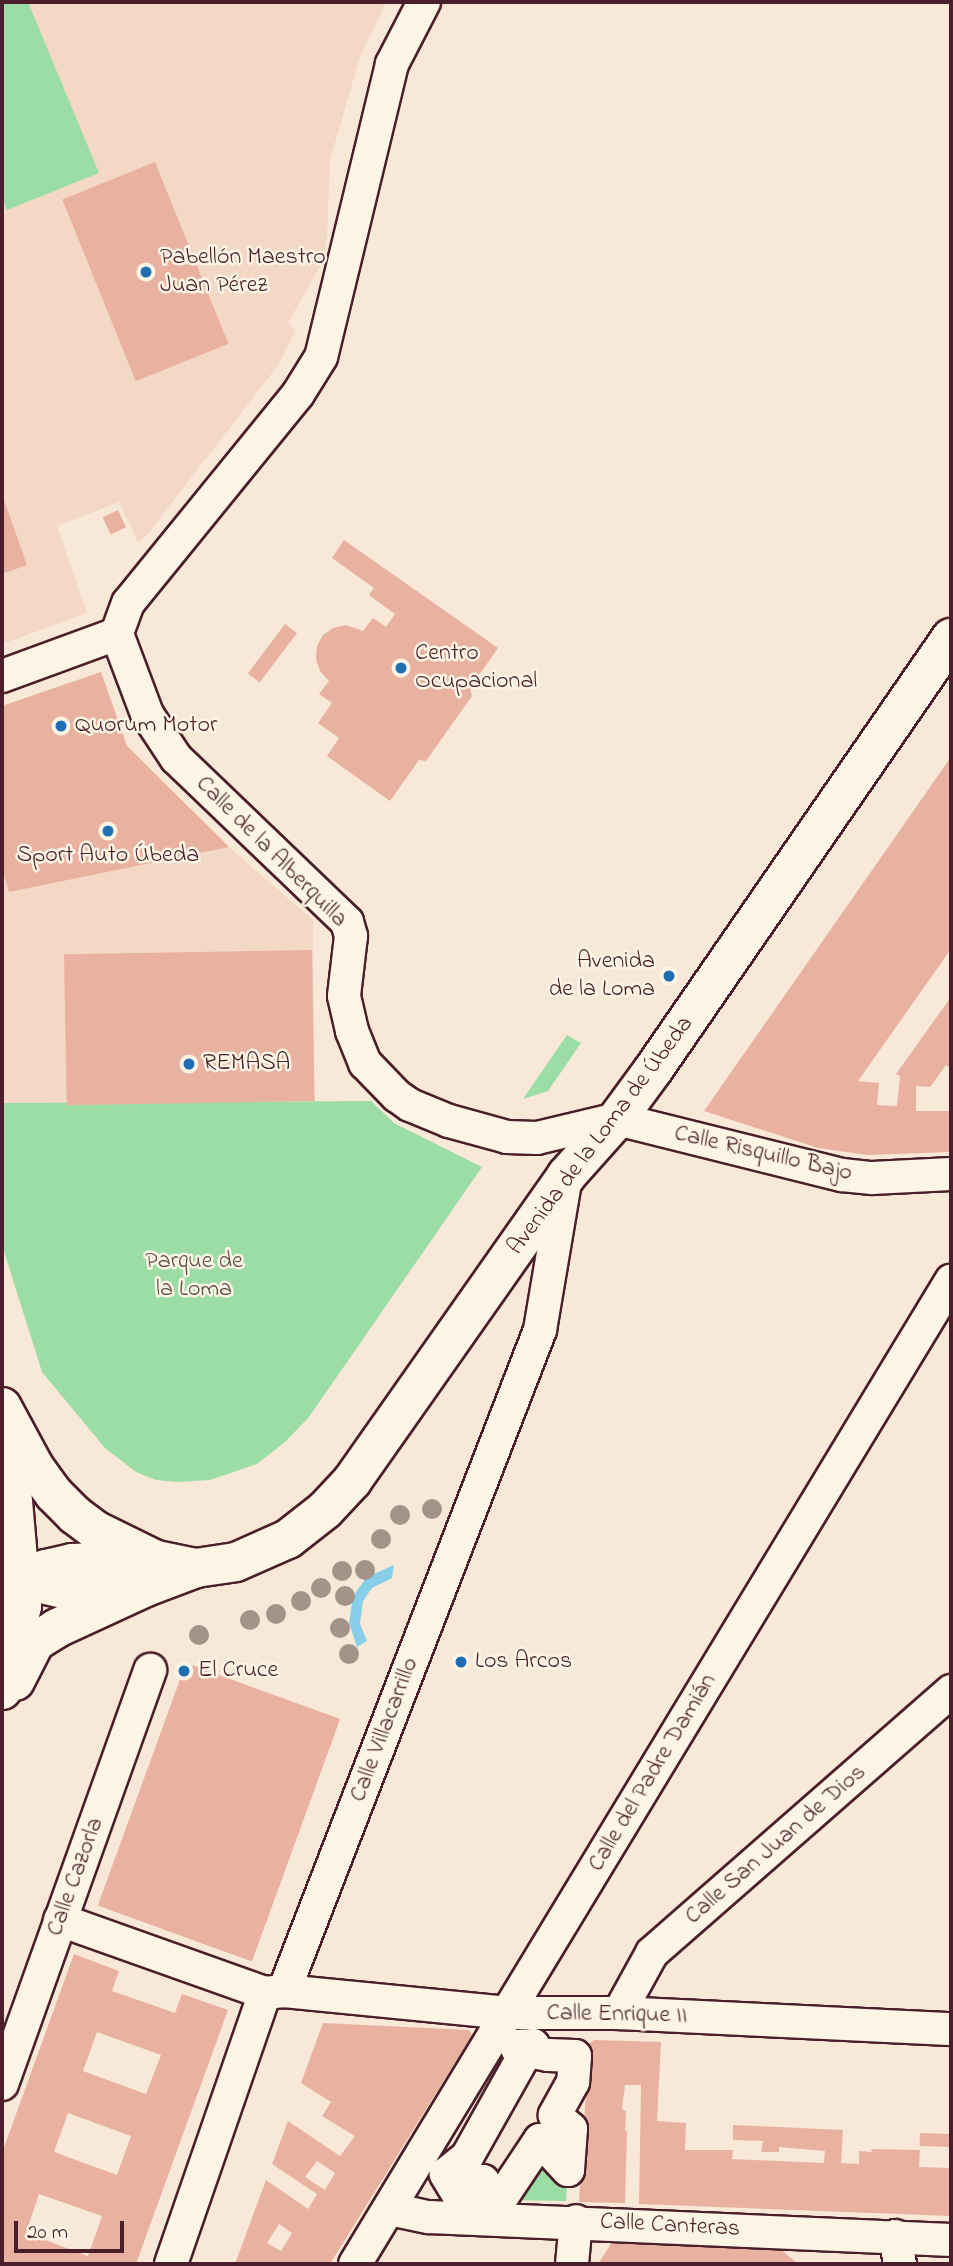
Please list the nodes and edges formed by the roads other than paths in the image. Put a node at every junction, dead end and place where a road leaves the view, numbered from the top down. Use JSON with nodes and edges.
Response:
{"nodes":[{"id":1,"x":424,"y":2,"type":"edge"},
{"id":2,"x":117,"y":634,"type":"junction"},
{"id":3,"x":951,"y":638,"type":"edge"},
{"id":4,"x":2,"y":676,"type":"edge"},
{"id":5,"x":617,"y":1119,"type":"junction"},
{"id":6,"x":951,"y":1174,"type":"edge"},
{"id":7,"x":566,"y":1176,"type":"junction"},
{"id":8,"x":951,"y":1281,"type":"edge"},
{"id":9,"x":2,"y":1407,"type":"edge"},
{"id":10,"x":2,"y":1429,"type":"edge"},
{"id":11,"x":2,"y":1545,"type":"edge"},
{"id":12,"x":151,"y":1573,"type":"junction"},
{"id":13,"x":11,"y":1585,"type":"edge"},
{"id":14,"x":150,"y":1670,"type":"dead end"},
{"id":15,"x":2,"y":1690,"type":"edge"},
{"id":16,"x":951,"y":1691,"type":"edge"},
{"id":17,"x":2,"y":1705,"type":"edge"},
{"id":18,"x":60,"y":1920,"type":"junction"},
{"id":19,"x":274,"y":1992,"type":"junction"},
{"id":20,"x":508,"y":2013,"type":"junction"},
{"id":21,"x":619,"y":2013,"type":"junction"},
{"id":22,"x":951,"y":2029,"type":"edge"},
{"id":23,"x":2,"y":2084,"type":"edge"},
{"id":24,"x":568,"y":2170,"type":"joint"},
{"id":25,"x":390,"y":2209,"type":"junction"},
{"id":26,"x":576,"y":2221,"type":"junction"},
{"id":27,"x":951,"y":2240,"type":"edge"},
{"id":28,"x":898,"y":2250,"type":"edge"},
{"id":29,"x":171,"y":2264,"type":"edge"},
{"id":30,"x":355,"y":2264,"type":"edge"},
{"id":31,"x":572,"y":2264,"type":"edge"}],
"edges":[{"from":1,"to":2,"type":"street"},
{"from":2,"to":4,"type":"street"},
{"from":2,"to":5,"type":"street","name":"Calle de la Alberquilla"},
{"from":3,"to":5,"type":"main road","name":"Avenida de la Loma de Úbeda"},
{"from":5,"to":6,"type":"street","name":"Calle Risquillo Bajo"},
{"from":5,"to":7,"type":"main road","name":"Avenida de la Loma de Úbeda"},
{"from":7,"to":12,"type":"main road","name":"Avenida de la Loma de Úbeda"},
{"from":7,"to":19,"type":"street","name":"Calle Villacarrillo"},
{"from":8,"to":20,"type":"street","name":"Calle del Padre Damián"},
{"from":9,"to":12,"type":"main road"},
{"from":10,"to":13,"type":"main road"},
{"from":11,"to":13,"type":"main road"},
{"from":12,"to":13,"type":"main road"},
{"from":12,"to":17,"type":"main road"},
{"from":13,"to":15,"type":"main road"},
{"from":14,"to":18,"type":"street","name":"Calle Cazorla"},
{"from":16,"to":21,"type":"street","name":"Calle San Juan de Dios"},
{"from":18,"to":19,"type":"street","name":"Calle Enrique II"},
{"from":18,"to":23,"type":"street","name":"Calle Cazorla"},
{"from":19,"to":20,"type":"street","name":"Calle Enrique II"},
{"from":19,"to":29,"type":"street","name":"Calle Villacarrillo"},
{"from":20,"to":21,"type":"street","name":"Calle Enrique II"},
{"from":20,"to":25,"type":"street","name":"Calle del Padre Damián"},
{"from":21,"to":22,"type":"street","name":"Calle Enrique II"},
{"from":24,"to":24,"type":"street"},
{"from":25,"to":26,"type":"street","name":"Calle Canteras"},
{"from":25,"to":30,"type":"street","name":"Calle del Padre Damián"},
{"from":26,"to":28,"type":"street","name":"Calle Canteras"},
{"from":26,"to":31,"type":"street"},
{"from":27,"to":28,"type":"street","name":"Calle Canteras"}]}
